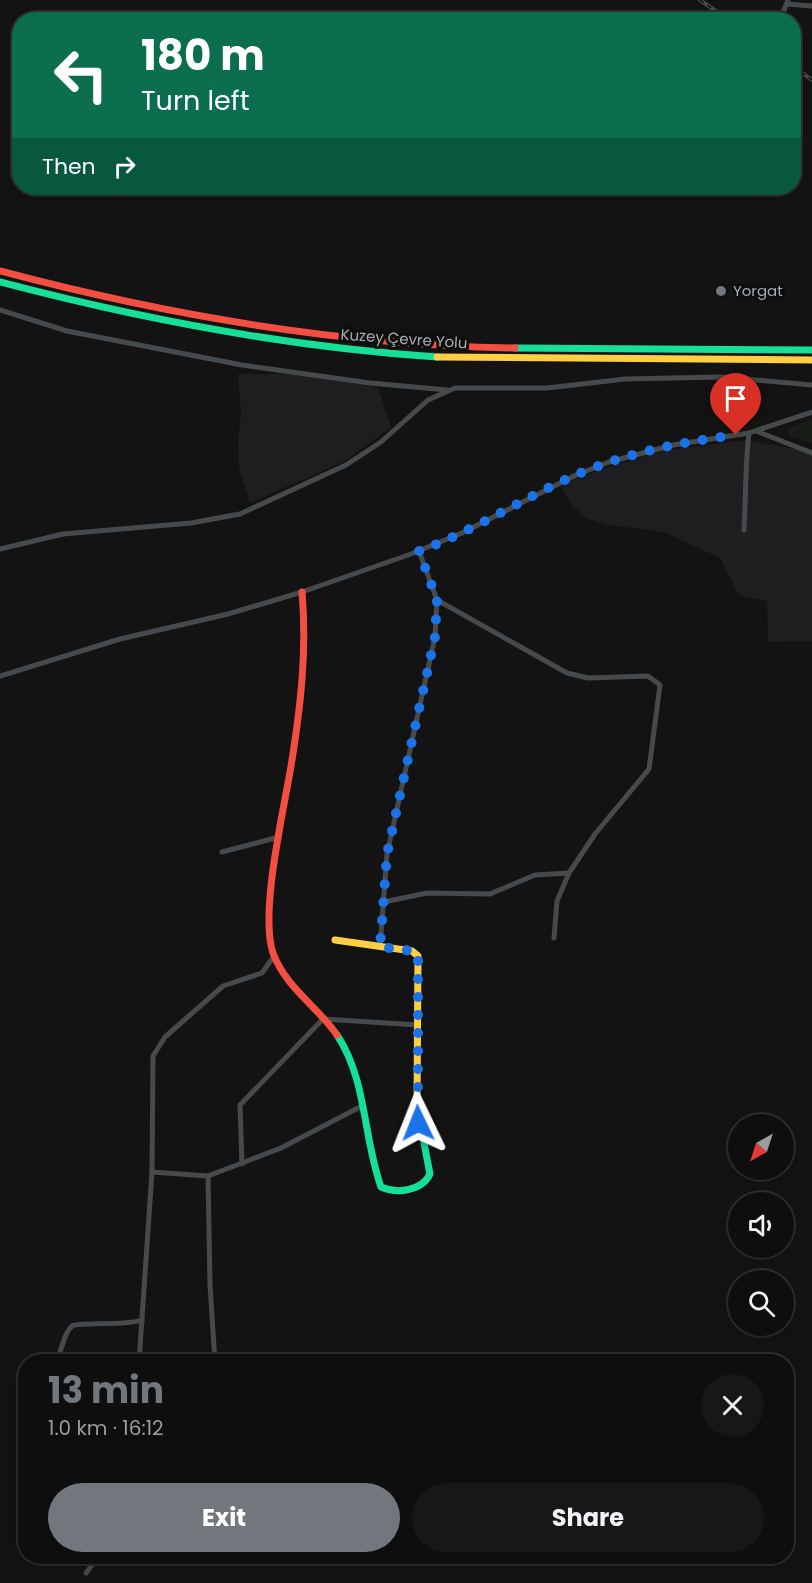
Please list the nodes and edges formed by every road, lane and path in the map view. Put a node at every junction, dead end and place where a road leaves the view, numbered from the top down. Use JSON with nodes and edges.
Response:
{"nodes":[{"id":1,"x":788,"y":2,"type":"edge"},
{"id":2,"x":812,"y":6,"type":"edge"},
{"id":3,"x":0,"y":271,"type":"edge"},
{"id":4,"x":0,"y":282,"type":"edge"},
{"id":5,"x":0,"y":310,"type":"edge"},
{"id":6,"x":812,"y":350,"type":"edge"},
{"id":7,"x":812,"y":360,"type":"edge"},
{"id":8,"x":812,"y":385,"type":"edge"},
{"id":9,"x":448,"y":390,"type":"junction"},
{"id":10,"x":812,"y":412,"type":"edge"},
{"id":11,"x":756,"y":431,"type":"junction"},
{"id":12,"x":749,"y":433,"type":"junction"},
{"id":13,"x":812,"y":453,"type":"edge"},
{"id":14,"x":744,"y":530,"type":"dead end"},
{"id":15,"x":0,"y":549,"type":"edge"},
{"id":16,"x":419,"y":551,"type":"junction"},
{"id":17,"x":302,"y":592,"type":"junction"},
{"id":18,"x":437,"y":600,"type":"junction"},
{"id":19,"x":0,"y":676,"type":"edge"},
{"id":20,"x":279,"y":837,"type":"junction"},
{"id":21,"x":222,"y":852,"type":"dead end"},
{"id":22,"x":568,"y":873,"type":"junction"},
{"id":23,"x":384,"y":902,"type":"junction"},
{"id":24,"x":554,"y":938,"type":"dead end"},
{"id":25,"x":335,"y":940,"type":"dead end"},
{"id":26,"x":380,"y":947,"type":"junction"},
{"id":27,"x":274,"y":956,"type":"junction"},
{"id":28,"x":323,"y":1019,"type":"junction"},
{"id":29,"x":418,"y":1025,"type":"junction"},
{"id":30,"x":362,"y":1106,"type":"junction"},
{"id":31,"x":242,"y":1164,"type":"junction"},
{"id":32,"x":152,"y":1172,"type":"junction"},
{"id":33,"x":208,"y":1176,"type":"junction"},
{"id":34,"x":142,"y":1320,"type":"junction"},
{"id":35,"x":60,"y":1352,"type":"dead end"},
{"id":36,"x":140,"y":1354,"type":"edge"},
{"id":37,"x":215,"y":1354,"type":"edge"},
{"id":38,"x":93,"y":1564,"type":"edge"},
{"id":39,"x":86,"y":1574,"type":"dead end"}],
"edges":[{"from":1,"to":2,"type":"street"},
{"from":3,"to":6,"type":"main road","name":"Kuzey Çevre Yolu"},
{"from":4,"to":7,"type":"main road","name":"Kuzey Çevre Yolu"},
{"from":5,"to":9,"type":"street"},
{"from":8,"to":9,"type":"street"},
{"from":9,"to":15,"type":"street"},
{"from":10,"to":11,"type":"street"},
{"from":11,"to":12,"type":"street"},
{"from":11,"to":13,"type":"street"},
{"from":12,"to":14,"type":"street"},
{"from":12,"to":16,"type":"street"},
{"from":16,"to":17,"type":"street"},
{"from":16,"to":18,"type":"street"},
{"from":17,"to":19,"type":"street"},
{"from":17,"to":20,"type":"main road"},
{"from":18,"to":22,"type":"street"},
{"from":18,"to":23,"type":"street"},
{"from":20,"to":21,"type":"street"},
{"from":20,"to":27,"type":"main road"},
{"from":22,"to":23,"type":"street"},
{"from":22,"to":24,"type":"street"},
{"from":23,"to":26,"type":"street"},
{"from":25,"to":26,"type":"main road"},
{"from":26,"to":29,"type":"main road"},
{"from":27,"to":28,"type":"main road"},
{"from":27,"to":32,"type":"street"},
{"from":28,"to":29,"type":"street"},
{"from":28,"to":30,"type":"main road"},
{"from":28,"to":31,"type":"street"},
{"from":29,"to":30,"type":"main road"},
{"from":30,"to":31,"type":"street"},
{"from":31,"to":33,"type":"street"},
{"from":32,"to":33,"type":"street"},
{"from":32,"to":34,"type":"street"},
{"from":33,"to":37,"type":"street"},
{"from":34,"to":35,"type":"street"},
{"from":34,"to":36,"type":"street"},
{"from":38,"to":39,"type":"street"}]}
